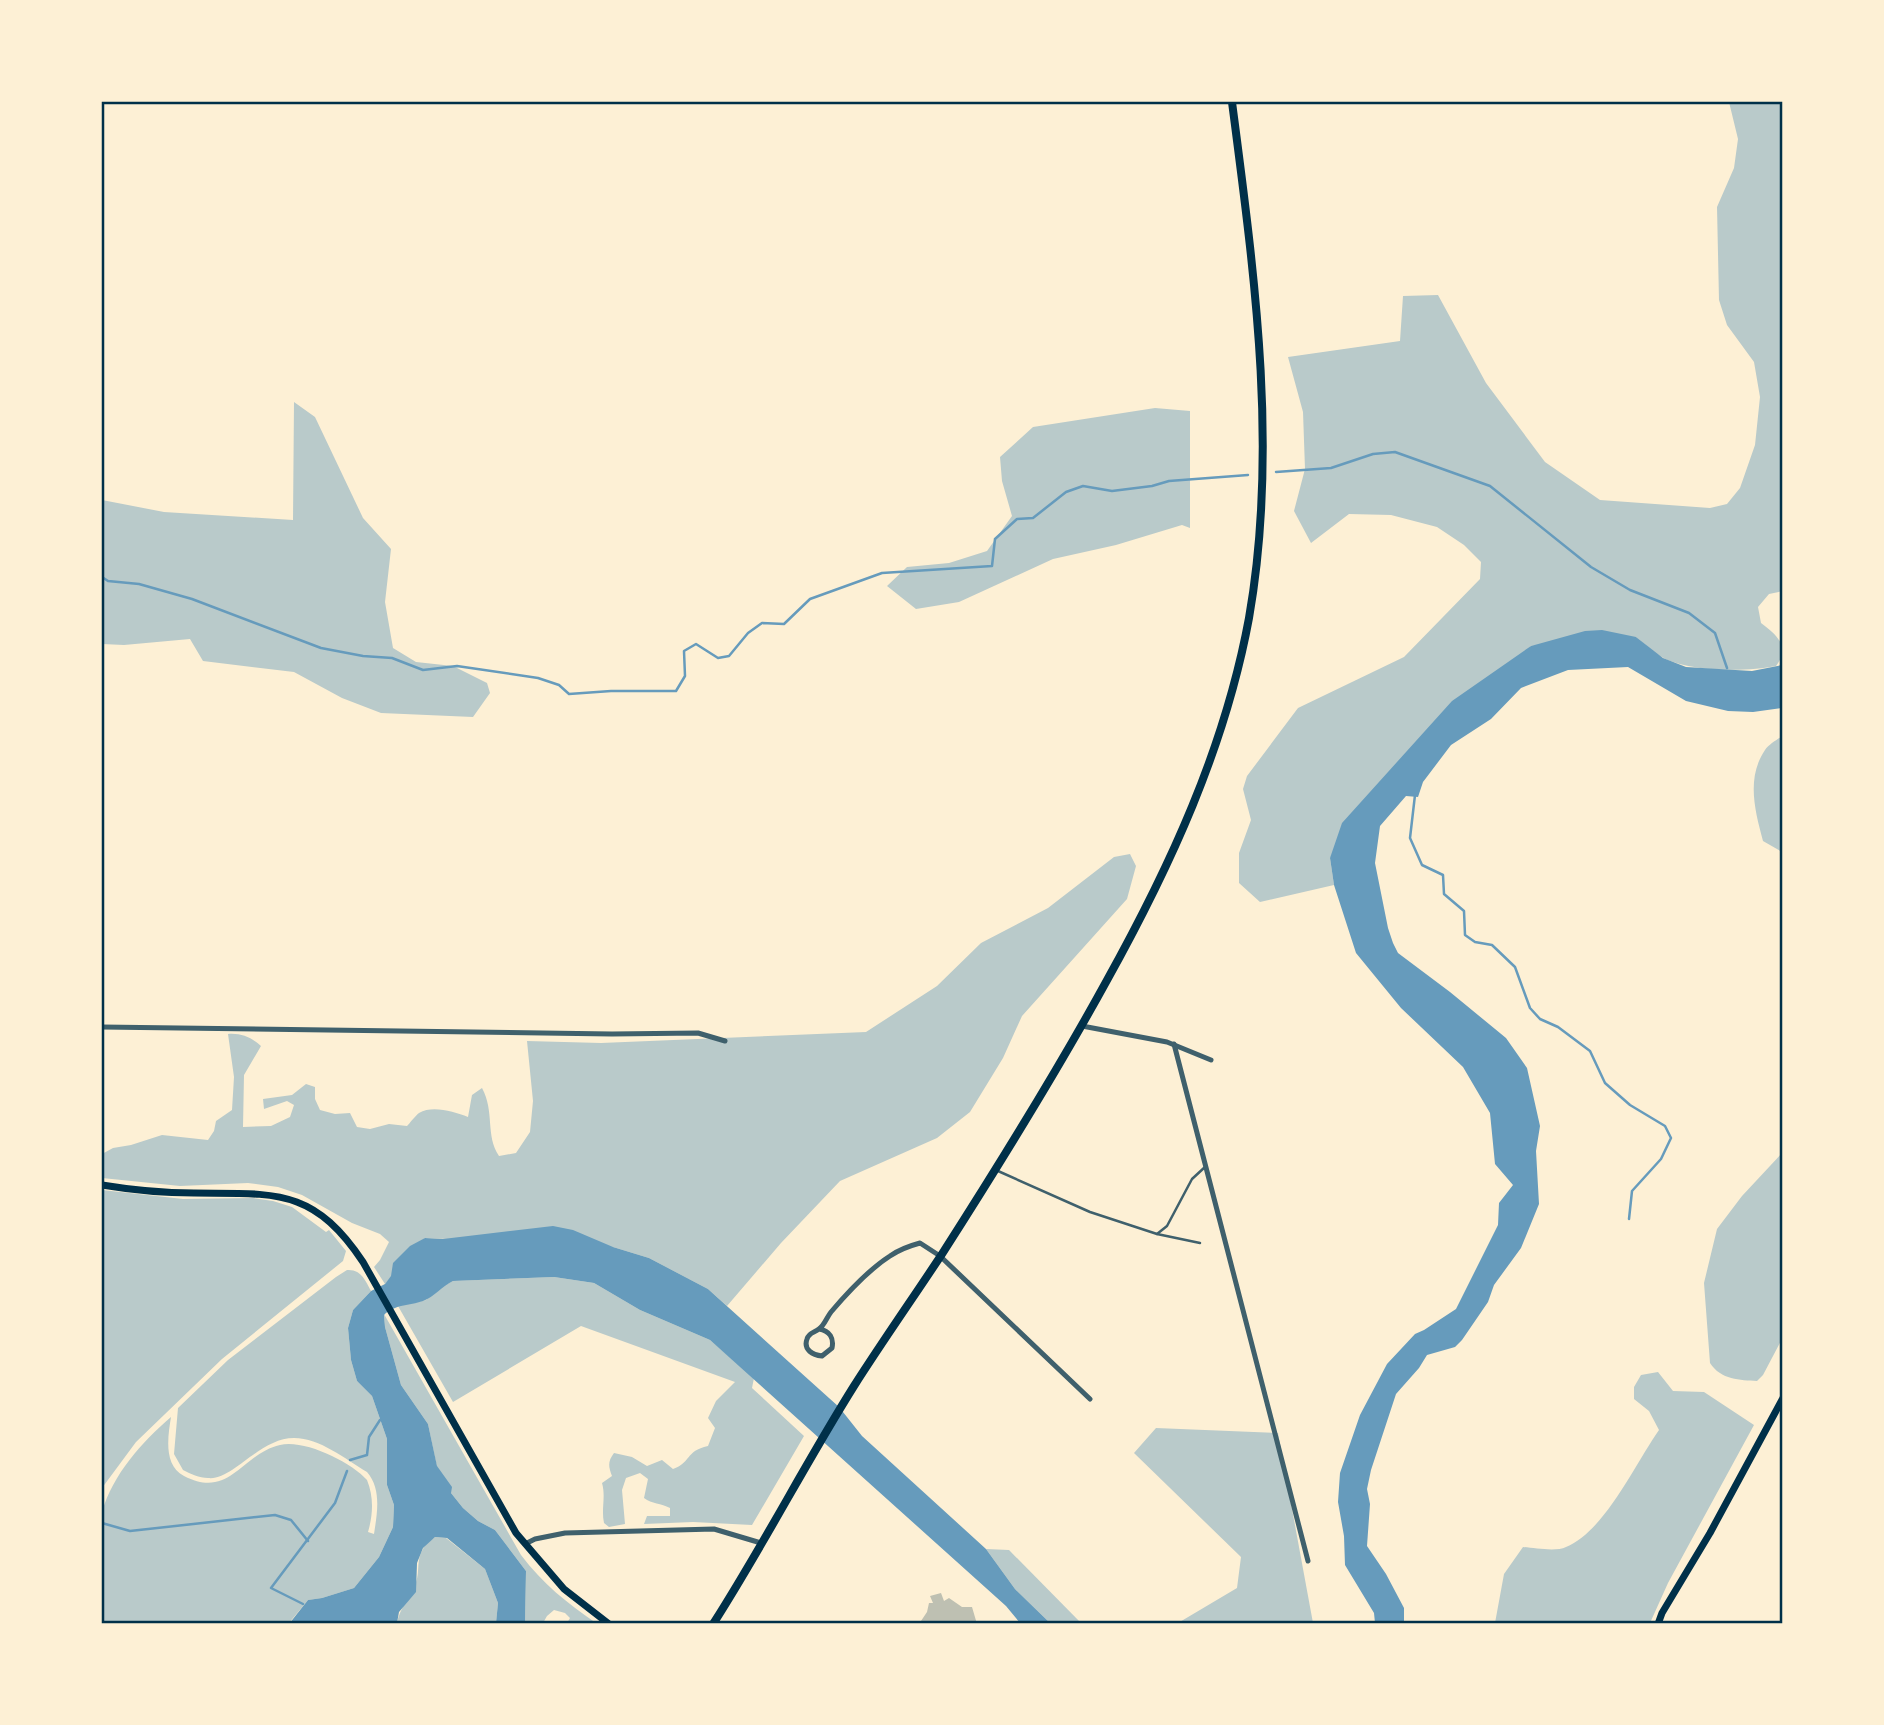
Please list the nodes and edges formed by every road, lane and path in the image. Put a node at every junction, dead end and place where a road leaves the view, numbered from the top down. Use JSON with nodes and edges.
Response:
{"nodes":[{"id":1,"x":1232,"y":102,"type":"edge"},
{"id":2,"x":1082,"y":1026,"type":"junction"},
{"id":3,"x":102,"y":1027,"type":"edge"},
{"id":4,"x":725,"y":1041,"type":"dead end"},
{"id":5,"x":1174,"y":1044,"type":"junction"},
{"id":6,"x":1211,"y":1060,"type":"dead end"},
{"id":7,"x":1205,"y":1167,"type":"junction"},
{"id":8,"x":995,"y":1170,"type":"junction"},
{"id":9,"x":102,"y":1185,"type":"edge"},
{"id":10,"x":1157,"y":1234,"type":"junction"},
{"id":11,"x":1200,"y":1243,"type":"dead end"},
{"id":12,"x":940,"y":1256,"type":"junction"},
{"id":13,"x":820,"y":1329,"type":"junction"},
{"id":14,"x":1783,"y":1398,"type":"edge"},
{"id":15,"x":1090,"y":1399,"type":"dead end"},
{"id":16,"x":761,"y":1543,"type":"junction"},
{"id":17,"x":525,"y":1544,"type":"junction"},
{"id":18,"x":1308,"y":1561,"type":"dead end"},
{"id":19,"x":609,"y":1623,"type":"edge"},
{"id":20,"x":713,"y":1623,"type":"edge"},
{"id":21,"x":1658,"y":1623,"type":"edge"}],
"edges":[{"from":1,"to":2,"type":"main road"},
{"from":2,"to":5,"type":"street"},
{"from":2,"to":8,"type":"main road"},
{"from":3,"to":4,"type":"street"},
{"from":5,"to":6,"type":"street"},
{"from":5,"to":7,"type":"street"},
{"from":7,"to":10,"type":"lane"},
{"from":7,"to":18,"type":"street"},
{"from":8,"to":10,"type":"lane"},
{"from":8,"to":12,"type":"main road"},
{"from":9,"to":17,"type":"main road"},
{"from":10,"to":11,"type":"lane"},
{"from":12,"to":13,"type":"street"},
{"from":12,"to":15,"type":"street"},
{"from":12,"to":16,"type":"main road"},
{"from":13,"to":13,"type":"street"},
{"from":14,"to":21,"type":"main road"},
{"from":16,"to":17,"type":"street"},
{"from":16,"to":20,"type":"main road"},
{"from":17,"to":19,"type":"main road"}]}
